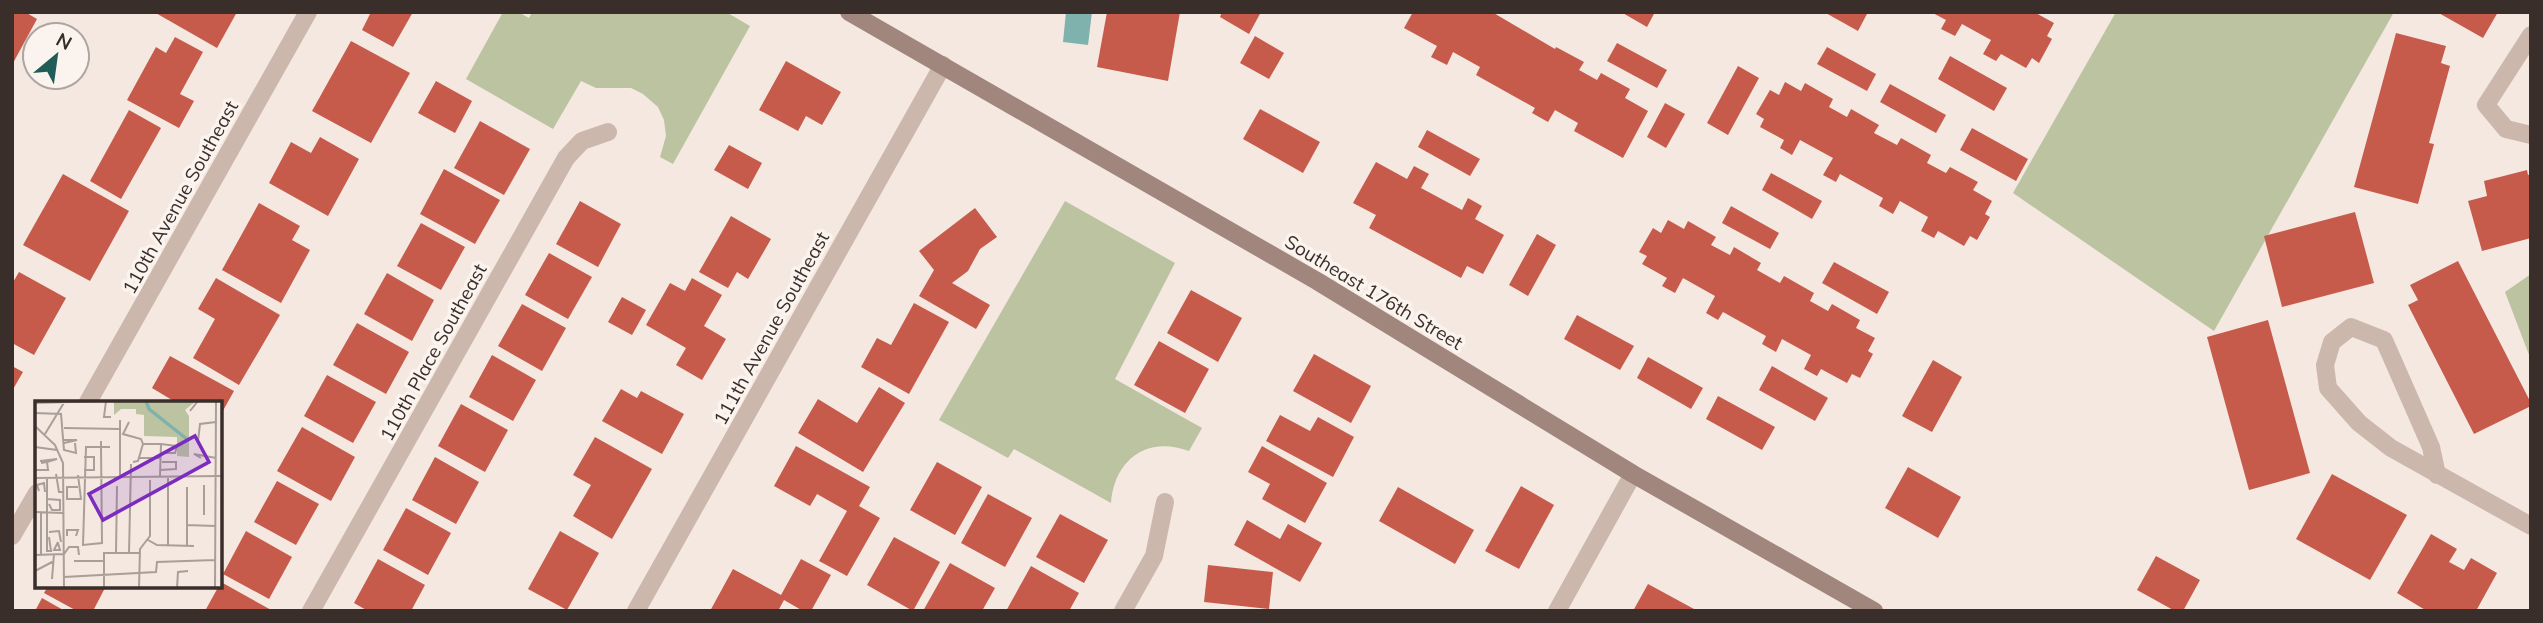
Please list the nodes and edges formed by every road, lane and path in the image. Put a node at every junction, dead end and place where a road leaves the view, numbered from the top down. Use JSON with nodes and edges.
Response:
{"nodes":[{"id":1,"x":308,"y":12,"type":"edge"},
{"id":2,"x":849,"y":12,"type":"edge"},
{"id":3,"x":2531,"y":35,"type":"edge"},
{"id":4,"x":943,"y":65,"type":"junction"},
{"id":5,"x":608,"y":132,"type":"dead end"},
{"id":6,"x":2531,"y":135,"type":"edge"},
{"id":7,"x":89,"y":401,"type":"edge"},
{"id":8,"x":1633,"y":474,"type":"junction"},
{"id":9,"x":2437,"y":475,"type":"junction"},
{"id":10,"x":35,"y":496,"type":"edge"},
{"id":11,"x":1165,"y":502,"type":"dead end"},
{"id":12,"x":2531,"y":526,"type":"edge"},
{"id":13,"x":12,"y":536,"type":"edge"},
{"id":14,"x":311,"y":611,"type":"edge"},
{"id":15,"x":636,"y":611,"type":"edge"},
{"id":16,"x":1123,"y":611,"type":"edge"},
{"id":17,"x":1557,"y":611,"type":"edge"},
{"id":18,"x":1874,"y":611,"type":"edge"}],
"edges":[{"from":1,"to":7,"type":"street","name":"110th Avenue Southeast"},
{"from":2,"to":4,"type":"main road","name":"Southeast 176th Street"},
{"from":3,"to":6,"type":"street"},
{"from":4,"to":8,"type":"main road","name":"Southeast 176th Street"},
{"from":4,"to":15,"type":"street","name":"111th Avenue Southeast"},
{"from":5,"to":14,"type":"street","name":"110th Place Southeast"},
{"from":8,"to":17,"type":"street"},
{"from":8,"to":18,"type":"main road","name":"Southeast 176th Street"},
{"from":9,"to":9,"type":"street"},
{"from":9,"to":12,"type":"street"},
{"from":10,"to":13,"type":"street"},
{"from":11,"to":16,"type":"street"}]}
